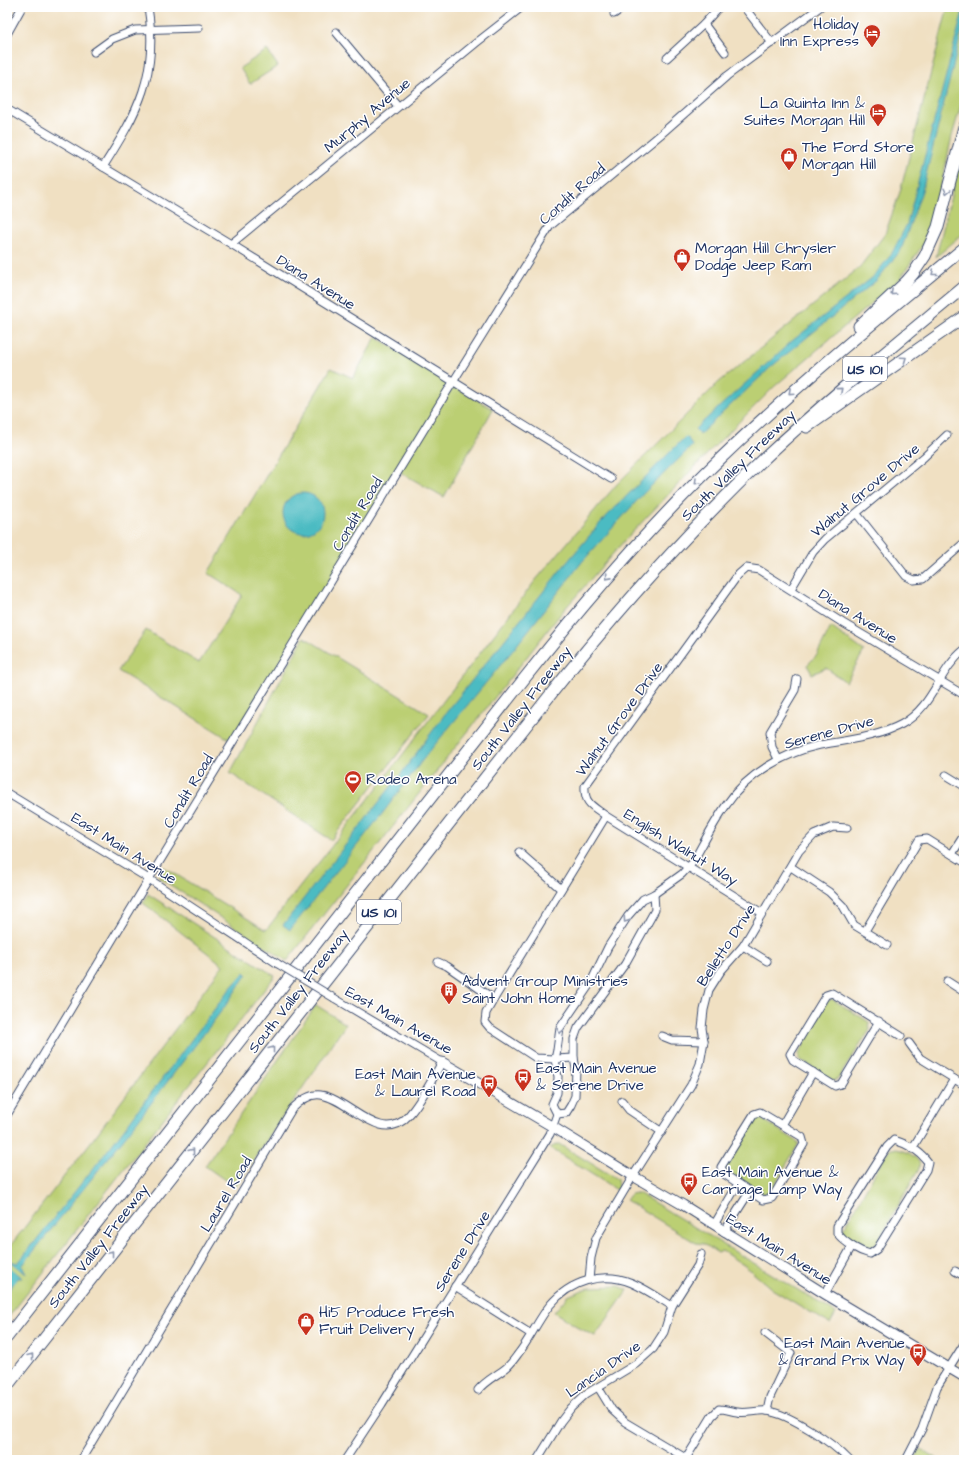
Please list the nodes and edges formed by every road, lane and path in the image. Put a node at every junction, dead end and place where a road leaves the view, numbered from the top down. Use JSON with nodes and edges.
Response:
{"nodes":[{"id":1,"x":22,"y":7,"type":"edge"},
{"id":2,"x":148,"y":7,"type":"edge"},
{"id":3,"x":522,"y":7,"type":"edge"},
{"id":4,"x":624,"y":7,"type":"edge"},
{"id":5,"x":719,"y":7,"type":"edge"},
{"id":6,"x":820,"y":7,"type":"edge"},
{"id":7,"x":749,"y":8,"type":"edge"},
{"id":8,"x":614,"y":14,"type":"dead end"},
{"id":9,"x":704,"y":24,"type":"junction"},
{"id":10,"x":151,"y":28,"type":"junction"},
{"id":11,"x":199,"y":28,"type":"dead end"},
{"id":12,"x":336,"y":32,"type":"dead end"},
{"id":13,"x":7,"y":34,"type":"edge"},
{"id":14,"x":772,"y":43,"type":"junction"},
{"id":15,"x":94,"y":52,"type":"dead end"},
{"id":16,"x":725,"y":52,"type":"dead end"},
{"id":17,"x":667,"y":58,"type":"dead end"},
{"id":18,"x":398,"y":106,"type":"junction"},
{"id":19,"x":7,"y":109,"type":"edge"},
{"id":20,"x":964,"y":126,"type":"edge"},
{"id":21,"x":103,"y":167,"type":"junction"},
{"id":22,"x":231,"y":244,"type":"junction"},
{"id":23,"x":964,"y":248,"type":"edge"},
{"id":24,"x":964,"y":287,"type":"edge"},
{"id":25,"x":964,"y":317,"type":"edge"},
{"id":26,"x":810,"y":376,"type":"junction"},
{"id":27,"x":453,"y":382,"type":"junction"},
{"id":28,"x":947,"y":435,"type":"dead end"},
{"id":29,"x":769,"y":454,"type":"junction"},
{"id":30,"x":611,"y":479,"type":"dead end"},
{"id":31,"x":857,"y":514,"type":"junction"},
{"id":32,"x":964,"y":543,"type":"edge"},
{"id":33,"x":738,"y":576,"type":"joint"},
{"id":34,"x":791,"y":589,"type":"junction"},
{"id":35,"x":964,"y":650,"type":"edge"},
{"id":36,"x":797,"y":679,"type":"dead end"},
{"id":37,"x":941,"y":681,"type":"junction"},
{"id":38,"x":964,"y":695,"type":"edge"},
{"id":39,"x":778,"y":759,"type":"junction"},
{"id":40,"x":946,"y":775,"type":"dead end"},
{"id":41,"x":964,"y":786,"type":"edge"},
{"id":42,"x":7,"y":793,"type":"edge"},
{"id":43,"x":606,"y":816,"type":"junction"},
{"id":44,"x":847,"y":828,"type":"dead end"},
{"id":45,"x":964,"y":835,"type":"edge"},
{"id":46,"x":518,"y":852,"type":"dead end"},
{"id":47,"x":952,"y":854,"type":"junction"},
{"id":48,"x":964,"y":862,"type":"edge"},
{"id":49,"x":688,"y":867,"type":"junction"},
{"id":50,"x":790,"y":867,"type":"junction"},
{"id":51,"x":149,"y":879,"type":"junction"},
{"id":52,"x":561,"y":889,"type":"junction"},
{"id":53,"x":654,"y":894,"type":"junction"},
{"id":54,"x":762,"y":913,"type":"junction"},
{"id":55,"x":864,"y":932,"type":"junction"},
{"id":56,"x":887,"y":945,"type":"dead end"},
{"id":57,"x":742,"y":946,"type":"junction"},
{"id":58,"x":767,"y":961,"type":"dead end"},
{"id":59,"x":438,"y":962,"type":"dead end"},
{"id":60,"x":947,"y":981,"type":"dead end"},
{"id":61,"x":964,"y":992,"type":"edge"},
{"id":62,"x":494,"y":999,"type":"junction"},
{"id":63,"x":879,"y":1021,"type":"junction"},
{"id":64,"x":662,"y":1036,"type":"dead end"},
{"id":65,"x":901,"y":1036,"type":"dead end"},
{"id":66,"x":704,"y":1041,"type":"junction"},
{"id":67,"x":910,"y":1043,"type":"dead end"},
{"id":68,"x":574,"y":1058,"type":"junction"},
{"id":69,"x":555,"y":1059,"type":"junction"},
{"id":70,"x":442,"y":1062,"type":"junction"},
{"id":71,"x":813,"y":1072,"type":"junction"},
{"id":72,"x":954,"y":1079,"type":"junction"},
{"id":73,"x":964,"y":1085,"type":"edge"},
{"id":74,"x":622,"y":1101,"type":"dead end"},
{"id":75,"x":557,"y":1114,"type":"junction"},
{"id":76,"x":7,"y":1115,"type":"edge"},
{"id":77,"x":782,"y":1125,"type":"junction"},
{"id":78,"x":553,"y":1127,"type":"junction"},
{"id":79,"x":662,"y":1132,"type":"junction"},
{"id":80,"x":912,"y":1148,"type":"junction"},
{"id":81,"x":633,"y":1176,"type":"junction"},
{"id":82,"x":738,"y":1184,"type":"junction"},
{"id":83,"x":750,"y":1191,"type":"junction"},
{"id":84,"x":714,"y":1225,"type":"junction"},
{"id":85,"x":724,"y":1232,"type":"junction"},
{"id":86,"x":852,"y":1246,"type":"junction"},
{"id":87,"x":701,"y":1254,"type":"dead end"},
{"id":88,"x":955,"y":1271,"type":"dead end"},
{"id":89,"x":964,"y":1276,"type":"edge"},
{"id":90,"x":589,"y":1280,"type":"junction"},
{"id":91,"x":455,"y":1286,"type":"junction"},
{"id":92,"x":825,"y":1294,"type":"junction"},
{"id":93,"x":672,"y":1306,"type":"junction"},
{"id":94,"x":765,"y":1332,"type":"dead end"},
{"id":95,"x":531,"y":1334,"type":"junction"},
{"id":96,"x":7,"y":1337,"type":"edge"},
{"id":97,"x":964,"y":1344,"type":"edge"},
{"id":98,"x":949,"y":1368,"type":"junction"},
{"id":99,"x":964,"y":1377,"type":"edge"},
{"id":100,"x":7,"y":1386,"type":"edge"},
{"id":101,"x":598,"y":1387,"type":"junction"},
{"id":102,"x":478,"y":1390,"type":"dead end"},
{"id":103,"x":767,"y":1411,"type":"junction"},
{"id":104,"x":82,"y":1460,"type":"edge"},
{"id":105,"x":345,"y":1460,"type":"edge"},
{"id":106,"x":537,"y":1460,"type":"edge"},
{"id":107,"x":687,"y":1460,"type":"edge"},
{"id":108,"x":849,"y":1460,"type":"edge"},
{"id":109,"x":906,"y":1460,"type":"edge"}],
"edges":[{"from":1,"to":13,"type":"street"},
{"from":2,"to":10,"type":"street"},
{"from":3,"to":18,"type":"street","name":"Murphy Avenue"},
{"from":4,"to":8,"type":"street"},
{"from":5,"to":9,"type":"street"},
{"from":6,"to":14,"type":"street","name":"Condit Road"},
{"from":7,"to":14,"type":"street"},
{"from":9,"to":16,"type":"street"},
{"from":9,"to":17,"type":"street"},
{"from":10,"to":11,"type":"street"},
{"from":10,"to":15,"type":"street"},
{"from":10,"to":21,"type":"street"},
{"from":12,"to":18,"type":"street"},
{"from":14,"to":27,"type":"street","name":"Condit Road"},
{"from":18,"to":22,"type":"street","name":"Murphy Avenue"},
{"from":19,"to":21,"type":"street","name":"Diana Avenue"},
{"from":20,"to":26,"type":"highway","one_way":true},
{"from":21,"to":22,"type":"street","name":"Diana Avenue"},
{"from":22,"to":27,"type":"street","name":"Diana Avenue"},
{"from":23,"to":26,"type":"highway","name":"South Valley Freeway","number":"US 101","one_way":true},
{"from":29,"to":24,"type":"highway","name":"South Valley Freeway","number":"US 101","one_way":true},
{"from":29,"to":25,"type":"highway","one_way":true},
{"from":26,"to":96,"type":"highway","name":"South Valley Freeway","number":"US 101","one_way":true},
{"from":27,"to":30,"type":"street","name":"Diana Avenue"},
{"from":27,"to":51,"type":"street","name":"Condit Road"},
{"from":28,"to":31,"type":"street","name":"Walnut Grove Drive"},
{"from":100,"to":29,"type":"highway","name":"South Valley Freeway","number":"US 101","one_way":true},
{"from":31,"to":32,"type":"street"},
{"from":31,"to":34,"type":"street","name":"Walnut Grove Drive"},
{"from":33,"to":34,"type":"street","name":"Diana Avenue"},
{"from":33,"to":43,"type":"street","name":"Walnut Grove Drive"},
{"from":34,"to":37,"type":"street","name":"Diana Avenue"},
{"from":35,"to":37,"type":"street","name":"Serene Drive"},
{"from":36,"to":39,"type":"street"},
{"from":37,"to":38,"type":"street","name":"Diana Avenue"},
{"from":37,"to":39,"type":"street","name":"Serene Drive"},
{"from":39,"to":49,"type":"street","name":"Serene Drive"},
{"from":40,"to":41,"type":"street"},
{"from":42,"to":51,"type":"street","name":"East Main Avenue"},
{"from":43,"to":49,"type":"street","name":"English Walnut Way"},
{"from":43,"to":52,"type":"street"},
{"from":44,"to":50,"type":"street","name":"Belletto Drive"},
{"from":45,"to":47,"type":"street"},
{"from":46,"to":52,"type":"street"},
{"from":47,"to":48,"type":"street"},
{"from":47,"to":55,"type":"street"},
{"from":49,"to":53,"type":"street","name":"Serene Drive"},
{"from":49,"to":54,"type":"street","name":"English Walnut Way"},
{"from":50,"to":54,"type":"street","name":"Belletto Drive"},
{"from":50,"to":55,"type":"street"},
{"from":51,"to":70,"type":"street","name":"East Main Avenue","bridge":true},
{"from":51,"to":76,"type":"street","name":"Condit Road"},
{"from":52,"to":62,"type":"street"},
{"from":53,"to":68,"type":"street"},
{"from":53,"to":69,"type":"street","name":"Serene Drive","one_way":true},
{"from":54,"to":57,"type":"street","name":"Belletto Drive"},
{"from":55,"to":56,"type":"street"},
{"from":57,"to":58,"type":"street"},
{"from":57,"to":66,"type":"street","name":"Belletto Drive"},
{"from":59,"to":62,"type":"street"},
{"from":60,"to":61,"type":"street"},
{"from":62,"to":69,"type":"street"},
{"from":63,"to":65,"type":"street"},
{"from":63,"to":71,"type":"street"},
{"from":63,"to":71,"type":"street"},
{"from":64,"to":66,"type":"street"},
{"from":66,"to":79,"type":"street","name":"Belletto Drive"},
{"from":67,"to":72,"type":"street"},
{"from":68,"to":69,"type":"street"},
{"from":68,"to":75,"type":"street"},
{"from":69,"to":75,"type":"street","name":"Serene Drive"},
{"from":70,"to":78,"type":"main road","name":"East Main Avenue"},
{"from":70,"to":104,"type":"street","name":"Laurel Road"},
{"from":71,"to":77,"type":"street"},
{"from":72,"to":73,"type":"street"},
{"from":72,"to":80,"type":"street"},
{"from":74,"to":79,"type":"street"},
{"from":75,"to":78,"type":"street","name":"Serene Drive"},
{"from":77,"to":82,"type":"street"},
{"from":77,"to":83,"type":"street"},
{"from":78,"to":81,"type":"main road","name":"East Main Avenue"},
{"from":78,"to":91,"type":"street","name":"Serene Drive"},
{"from":79,"to":81,"type":"street","name":"Belletto Drive"},
{"from":80,"to":86,"type":"street"},
{"from":80,"to":86,"type":"street"},
{"from":81,"to":84,"type":"main road","name":"East Main Avenue"},
{"from":81,"to":90,"type":"street","name":"Belletto Drive"},
{"from":82,"to":83,"type":"street"},
{"from":82,"to":84,"type":"street"},
{"from":83,"to":85,"type":"street"},
{"from":84,"to":85,"type":"main road","name":"East Main Avenue"},
{"from":85,"to":92,"type":"main road","name":"East Main Avenue"},
{"from":86,"to":92,"type":"street"},
{"from":87,"to":93,"type":"street","name":"Lancia Drive"},
{"from":88,"to":89,"type":"street"},
{"from":90,"to":93,"type":"street"},
{"from":90,"to":95,"type":"street"},
{"from":91,"to":95,"type":"street"},
{"from":91,"to":105,"type":"street","name":"Serene Drive"},
{"from":92,"to":98,"type":"main road","name":"East Main Avenue"},
{"from":93,"to":101,"type":"street","name":"Lancia Drive"},
{"from":94,"to":103,"type":"street"},
{"from":95,"to":102,"type":"street"},
{"from":97,"to":98,"type":"street"},
{"from":98,"to":99,"type":"main road","name":"East Main Avenue"},
{"from":98,"to":109,"type":"street"},
{"from":101,"to":106,"type":"street","name":"Lancia Drive"},
{"from":101,"to":107,"type":"street"},
{"from":103,"to":107,"type":"street"},
{"from":103,"to":108,"type":"street"}]}
